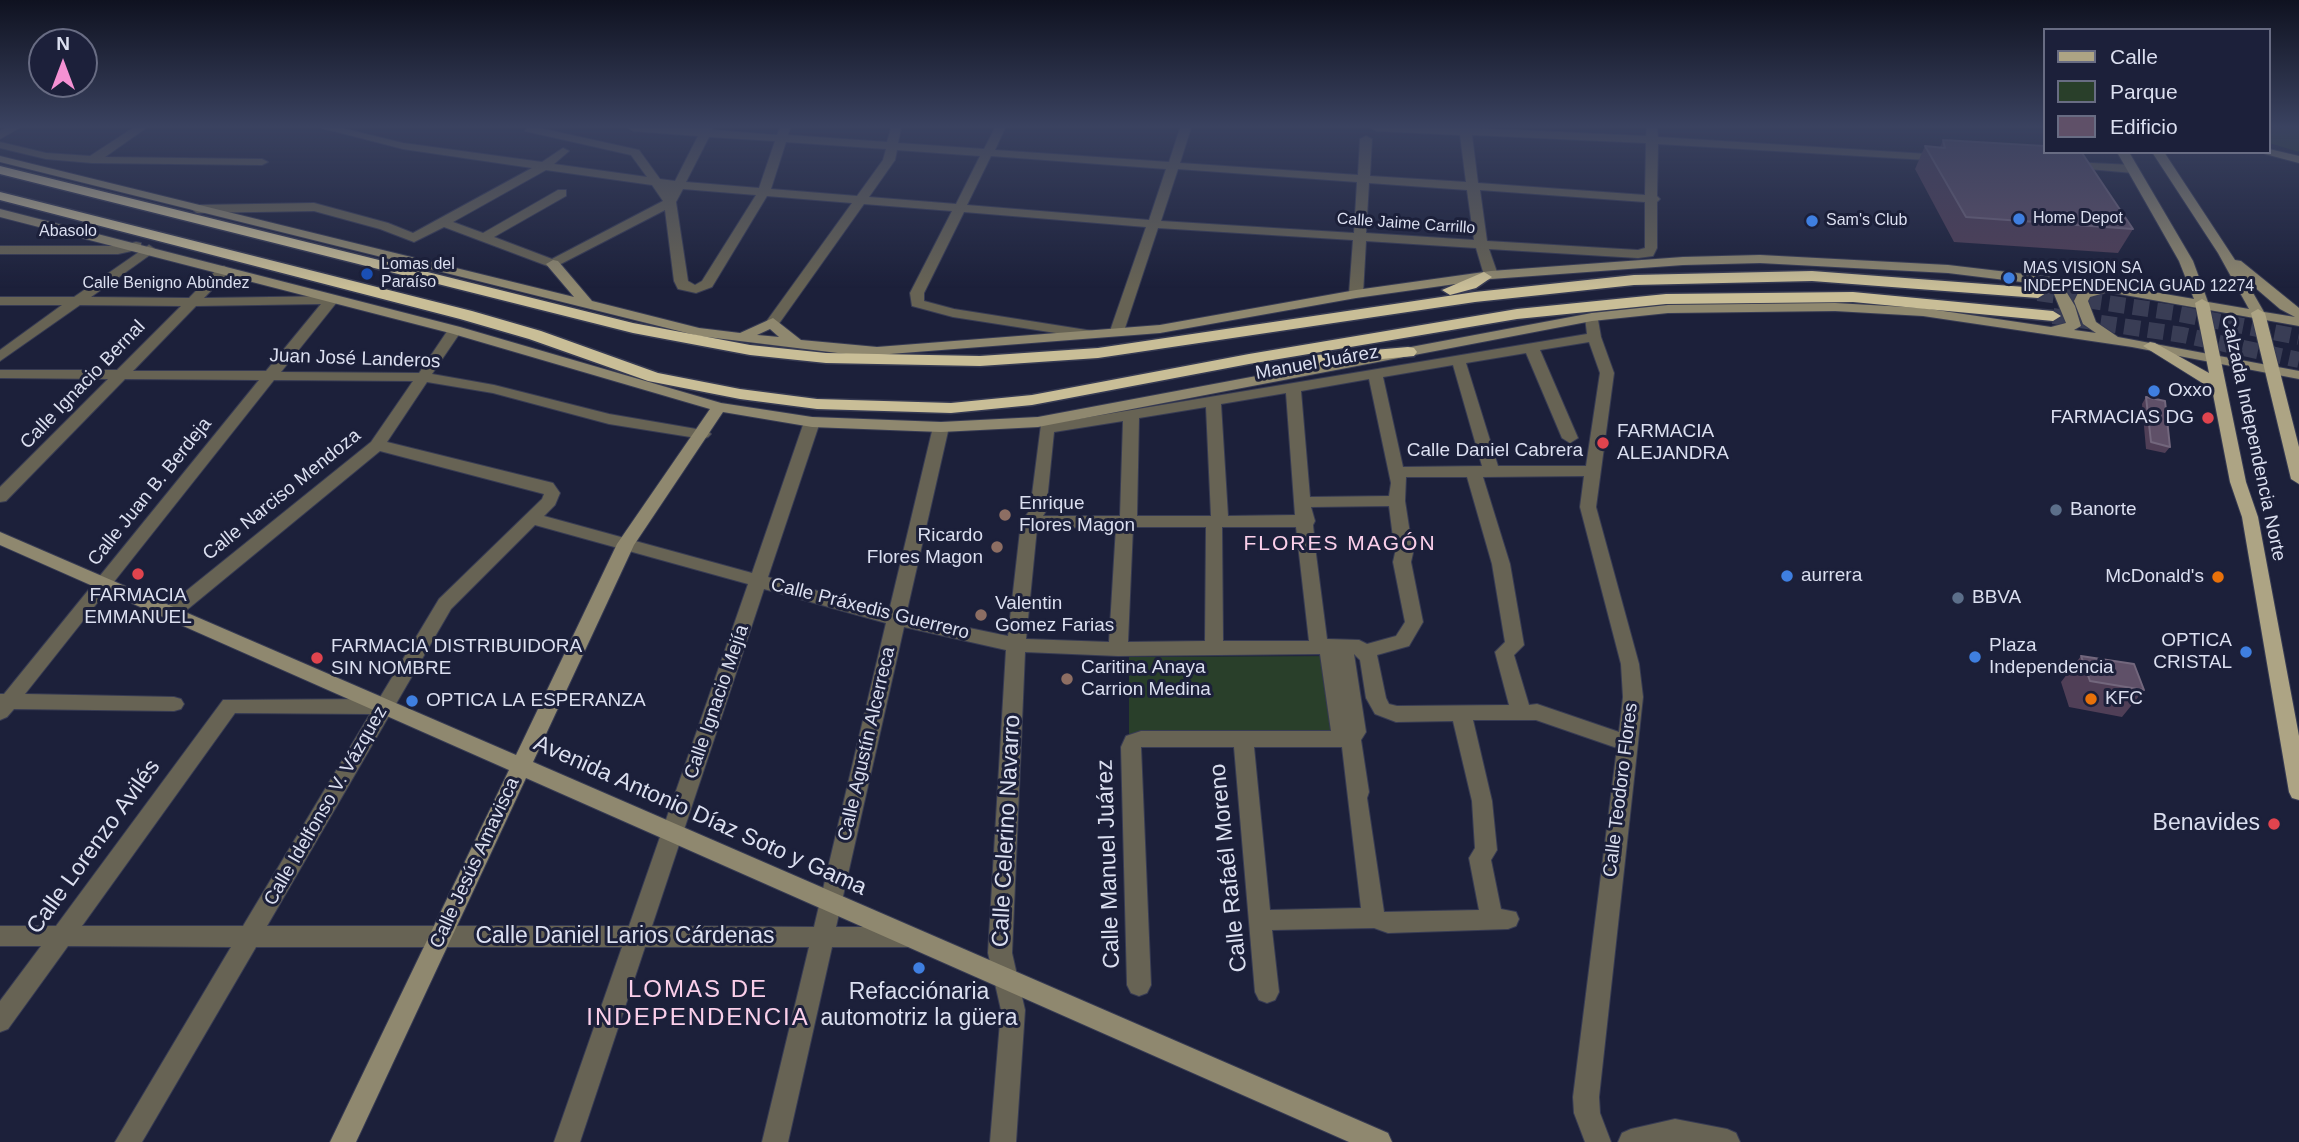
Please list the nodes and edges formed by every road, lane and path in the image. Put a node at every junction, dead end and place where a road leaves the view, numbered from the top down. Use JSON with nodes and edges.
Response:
{"nodes":[{"id":1,"x":46,"y":181,"type":"edge"},
{"id":2,"x":89,"y":181,"type":"edge"},
{"id":3,"x":93,"y":181,"type":"edge"},
{"id":4,"x":517,"y":181,"type":"edge"},
{"id":5,"x":646,"y":181,"type":"edge"},
{"id":6,"x":680,"y":181,"type":"edge"},
{"id":7,"x":767,"y":181,"type":"edge"},
{"id":8,"x":874,"y":181,"type":"edge"},
{"id":9,"x":975,"y":181,"type":"edge"},
{"id":10,"x":1167,"y":181,"type":"edge"},
{"id":11,"x":1362,"y":181,"type":"edge"},
{"id":12,"x":1407,"y":181,"type":"edge"},
{"id":13,"x":1471,"y":181,"type":"edge"},
{"id":14,"x":1653,"y":181,"type":"edge"},
{"id":15,"x":2140,"y":181,"type":"edge"},
{"id":16,"x":2177,"y":181,"type":"edge"},
{"id":17,"x":657,"y":183,"type":"junction"},
{"id":18,"x":678,"y":185,"type":"junction"},
{"id":19,"x":1472,"y":186,"type":"junction"},
{"id":20,"x":764,"y":191,"type":"junction"},
{"id":21,"x":562,"y":193,"type":"dead end"},
{"id":22,"x":0,"y":196,"type":"edge"},
{"id":23,"x":105,"y":196,"type":"junction"},
{"id":24,"x":283,"y":197,"type":"dead end"},
{"id":25,"x":1654,"y":199,"type":"junction"},
{"id":26,"x":339,"y":200,"type":"dead end"},
{"id":27,"x":860,"y":200,"type":"junction"},
{"id":28,"x":670,"y":202,"type":"junction"},
{"id":29,"x":273,"y":208,"type":"junction"},
{"id":30,"x":961,"y":208,"type":"junction"},
{"id":31,"x":197,"y":209,"type":"junction"},
{"id":32,"x":322,"y":209,"type":"junction"},
{"id":33,"x":0,"y":213,"type":"edge"},
{"id":34,"x":445,"y":223,"type":"junction"},
{"id":35,"x":1154,"y":223,"type":"junction"},
{"id":36,"x":1358,"y":237,"type":"junction"},
{"id":37,"x":484,"y":238,"type":"junction"},
{"id":38,"x":1481,"y":245,"type":"junction"},
{"id":39,"x":142,"y":247,"type":"junction"},
{"id":40,"x":0,"y":250,"type":"edge"},
{"id":41,"x":2224,"y":253,"type":"junction"},
{"id":42,"x":2186,"y":261,"type":"junction"},
{"id":43,"x":553,"y":264,"type":"junction"},
{"id":44,"x":224,"y":270,"type":"junction"},
{"id":45,"x":1487,"y":276,"type":"junction"},
{"id":46,"x":2009,"y":277,"type":"junction"},
{"id":47,"x":2118,"y":289,"type":"junction"},
{"id":48,"x":2039,"y":293,"type":"tunnel mouth"},
{"id":49,"x":2148,"y":293,"type":"junction"},
{"id":50,"x":1356,"y":294,"type":"junction"},
{"id":51,"x":332,"y":299,"type":"junction"},
{"id":52,"x":0,"y":301,"type":"edge"},
{"id":53,"x":79,"y":301,"type":"junction"},
{"id":54,"x":190,"y":302,"type":"junction"},
{"id":55,"x":2202,"y":303,"type":"junction"},
{"id":56,"x":587,"y":304,"type":"junction"},
{"id":57,"x":2258,"y":313,"type":"junction"},
{"id":58,"x":2299,"y":314,"type":"edge"},
{"id":59,"x":2053,"y":316,"type":"tunnel mouth"},
{"id":60,"x":1592,"y":317,"type":"junction"},
{"id":61,"x":773,"y":322,"type":"junction"},
{"id":62,"x":1311,"y":322,"type":"junction"},
{"id":63,"x":2299,"y":322,"type":"edge"},
{"id":64,"x":2024,"y":327,"type":"junction"},
{"id":65,"x":455,"y":330,"type":"junction"},
{"id":66,"x":1117,"y":331,"type":"junction"},
{"id":67,"x":1088,"y":334,"type":"junction"},
{"id":68,"x":740,"y":337,"type":"junction"},
{"id":69,"x":1594,"y":337,"type":"junction"},
{"id":70,"x":796,"y":343,"type":"junction"},
{"id":71,"x":2133,"y":343,"type":"junction"},
{"id":72,"x":2150,"y":346,"type":"junction"},
{"id":73,"x":1531,"y":347,"type":"junction"},
{"id":74,"x":1408,"y":352,"type":"junction"},
{"id":75,"x":0,"y":357,"type":"edge"},
{"id":76,"x":2214,"y":358,"type":"junction"},
{"id":77,"x":1458,"y":359,"type":"junction"},
{"id":78,"x":2271,"y":369,"type":"junction"},
{"id":79,"x":1203,"y":370,"type":"junction"},
{"id":80,"x":601,"y":372,"type":"junction"},
{"id":81,"x":0,"y":373,"type":"edge"},
{"id":82,"x":1375,"y":373,"type":"junction"},
{"id":83,"x":120,"y":374,"type":"junction"},
{"id":84,"x":645,"y":374,"type":"junction"},
{"id":85,"x":2299,"y":375,"type":"edge"},
{"id":86,"x":271,"y":376,"type":"junction"},
{"id":87,"x":421,"y":377,"type":"junction"},
{"id":88,"x":1293,"y":387,"type":"junction"},
{"id":89,"x":2220,"y":388,"type":"junction"},
{"id":90,"x":693,"y":399,"type":"junction"},
{"id":91,"x":1213,"y":401,"type":"junction"},
{"id":92,"x":719,"y":407,"type":"junction"},
{"id":93,"x":1131,"y":416,"type":"junction"},
{"id":94,"x":812,"y":422,"type":"junction"},
{"id":95,"x":1046,"y":425,"type":"junction"},
{"id":96,"x":940,"y":427,"type":"junction"},
{"id":97,"x":703,"y":434,"type":"junction"},
{"id":98,"x":1570,"y":438,"type":"dead end"},
{"id":99,"x":377,"y":445,"type":"junction"},
{"id":100,"x":1594,"y":471,"type":"junction"},
{"id":101,"x":1396,"y":472,"type":"junction"},
{"id":102,"x":1483,"y":472,"type":"junction"},
{"id":103,"x":2299,"y":479,"type":"edge"},
{"id":104,"x":0,"y":497,"type":"edge"},
{"id":105,"x":1397,"y":501,"type":"junction"},
{"id":106,"x":1304,"y":502,"type":"junction"},
{"id":107,"x":531,"y":518,"type":"junction"},
{"id":108,"x":1307,"y":521,"type":"junction"},
{"id":109,"x":1029,"y":522,"type":"junction"},
{"id":110,"x":1125,"y":522,"type":"junction"},
{"id":111,"x":1217,"y":522,"type":"junction"},
{"id":112,"x":0,"y":538,"type":"edge"},
{"id":113,"x":626,"y":544,"type":"junction"},
{"id":114,"x":758,"y":581,"type":"junction"},
{"id":115,"x":103,"y":584,"type":"junction"},
{"id":116,"x":171,"y":613,"type":"junction"},
{"id":117,"x":896,"y":619,"type":"junction"},
{"id":118,"x":1016,"y":645,"type":"junction"},
{"id":119,"x":1330,"y":646,"type":"junction"},
{"id":120,"x":1214,"y":648,"type":"junction"},
{"id":121,"x":1118,"y":649,"type":"junction"},
{"id":122,"x":1366,"y":651,"type":"junction"},
{"id":123,"x":174,"y":704,"type":"dead end"},
{"id":124,"x":3,"y":705,"type":"edge"},
{"id":125,"x":384,"y":707,"type":"junction"},
{"id":126,"x":1521,"y":712,"type":"junction"},
{"id":127,"x":1461,"y":713,"type":"junction"},
{"id":128,"x":1243,"y":738,"type":"junction"},
{"id":129,"x":1351,"y":739,"type":"junction"},
{"id":130,"x":1627,"y":743,"type":"junction"},
{"id":131,"x":521,"y":767,"type":"junction"},
{"id":132,"x":2299,"y":792,"type":"edge"},
{"id":133,"x":673,"y":832,"type":"junction"},
{"id":134,"x":831,"y":902,"type":"junction"},
{"id":135,"x":1374,"y":918,"type":"junction"},
{"id":136,"x":1262,"y":920,"type":"junction"},
{"id":137,"x":0,"y":936,"type":"edge"},
{"id":138,"x":61,"y":936,"type":"junction"},
{"id":139,"x":249,"y":936,"type":"junction"},
{"id":140,"x":441,"y":937,"type":"junction"},
{"id":141,"x":637,"y":937,"type":"junction"},
{"id":142,"x":823,"y":937,"type":"junction"},
{"id":143,"x":915,"y":937,"type":"junction"},
{"id":144,"x":1006,"y":979,"type":"junction"},
{"id":145,"x":1139,"y":985,"type":"dead end"},
{"id":146,"x":1267,"y":992,"type":"dead end"},
{"id":147,"x":0,"y":1021,"type":"edge"},
{"id":148,"x":128,"y":1142,"type":"edge"},
{"id":149,"x":343,"y":1142,"type":"edge"},
{"id":150,"x":567,"y":1142,"type":"edge"},
{"id":151,"x":775,"y":1142,"type":"edge"},
{"id":152,"x":1003,"y":1142,"type":"edge"},
{"id":153,"x":1379,"y":1142,"type":"edge"},
{"id":154,"x":1598,"y":1142,"type":"edge"},
{"id":155,"x":1630,"y":1142,"type":"edge"},
{"id":156,"x":1727,"y":1142,"type":"edge"}],
"edges":[{"from":1,"to":23,"type":"highway"},
{"from":2,"to":23,"type":"street"},
{"from":3,"to":31,"type":"street"},
{"from":4,"to":34,"type":"street"},
{"from":5,"to":17,"type":"street","name":"Calle Jaime Carrillo"},
{"from":6,"to":18,"type":"street"},
{"from":7,"to":20,"type":"street"},
{"from":8,"to":27,"type":"street"},
{"from":9,"to":30,"type":"street"},
{"from":10,"to":35,"type":"street"},
{"from":11,"to":36,"type":"street"},
{"from":12,"to":19,"type":"street"},
{"from":13,"to":19,"type":"street"},
{"from":14,"to":25,"type":"street"},
{"from":15,"to":42,"type":"street","name":"Calzada Independencia Norte"},
{"from":16,"to":41,"type":"street","name":"Calzada Independencia Norte"},
{"from":17,"to":18,"type":"street","name":"Calle Jaime Carrillo"},
{"from":17,"to":28,"type":"street"},
{"from":18,"to":20,"type":"street","name":"Calle Jaime Carrillo"},
{"from":18,"to":28,"type":"street"},
{"from":19,"to":25,"type":"street"},
{"from":19,"to":38,"type":"street"},
{"from":20,"to":27,"type":"street","name":"Calle Jaime Carrillo"},
{"from":20,"to":28,"type":"street"},
{"from":21,"to":37,"type":"street"},
{"from":22,"to":84,"type":"highway"},
{"from":23,"to":62,"type":"highway"},
{"from":24,"to":29,"type":"street"},
{"from":25,"to":38,"type":"street","name":"Calle Jaime Carrillo"},
{"from":26,"to":32,"type":"street"},
{"from":27,"to":30,"type":"street","name":"Calle Jaime Carrillo"},
{"from":27,"to":61,"type":"street"},
{"from":28,"to":43,"type":"street"},
{"from":29,"to":31,"type":"street"},
{"from":29,"to":32,"type":"street"},
{"from":30,"to":35,"type":"street","name":"Calle Jaime Carrillo"},
{"from":30,"to":67,"type":"street"},
{"from":31,"to":56,"type":"street"},
{"from":32,"to":34,"type":"street"},
{"from":33,"to":39,"type":"street"},
{"from":34,"to":37,"type":"street"},
{"from":35,"to":36,"type":"street","name":"Calle Jaime Carrillo"},
{"from":35,"to":66,"type":"street"},
{"from":36,"to":38,"type":"street","name":"Calle Jaime Carrillo"},
{"from":36,"to":50,"type":"street"},
{"from":37,"to":43,"type":"street"},
{"from":38,"to":45,"type":"street"},
{"from":39,"to":40,"type":"street","name":"Abasolo"},
{"from":39,"to":44,"type":"street"},
{"from":39,"to":53,"type":"street"},
{"from":41,"to":57,"type":"street","name":"Calzada Independencia Norte"},
{"from":41,"to":58,"type":"street"},
{"from":42,"to":49,"type":"street"},
{"from":42,"to":55,"type":"street","name":"Calzada Independencia Norte"},
{"from":43,"to":56,"type":"street"},
{"from":44,"to":51,"type":"street"},
{"from":44,"to":54,"type":"street","name":"Calle Ignacio Bernal"},
{"from":45,"to":46,"type":"street"},
{"from":45,"to":50,"type":"street"},
{"from":45,"to":62,"type":"highway"},
{"from":46,"to":47,"type":"street"},
{"from":46,"to":64,"type":"street"},
{"from":47,"to":49,"type":"street"},
{"from":47,"to":71,"type":"street"},
{"from":48,"to":62,"type":"highway"},
{"from":49,"to":55,"type":"street"},
{"from":50,"to":66,"type":"street"},
{"from":51,"to":54,"type":"street","name":"Calle Benigno Abùndez"},
{"from":51,"to":65,"type":"street"},
{"from":51,"to":86,"type":"street","name":"Calle Juan B. Berdeja"},
{"from":52,"to":53,"type":"street","name":"Calle Benigno Abùndez"},
{"from":53,"to":54,"type":"street","name":"Calle Benigno Abùndez"},
{"from":53,"to":75,"type":"street"},
{"from":54,"to":83,"type":"street","name":"Calle Ignacio Bernal"},
{"from":55,"to":57,"type":"street"},
{"from":55,"to":76,"type":"main road","name":"Calzada Independencia Norte"},
{"from":56,"to":68,"type":"street"},
{"from":57,"to":63,"type":"street"},
{"from":57,"to":78,"type":"main road","name":"Calzada Independencia Norte"},
{"from":59,"to":79,"type":"highway"},
{"from":60,"to":64,"type":"street"},
{"from":60,"to":69,"type":"street","name":"Calle Teodoro Flores"},
{"from":60,"to":74,"type":"street"},
{"from":61,"to":68,"type":"street"},
{"from":61,"to":70,"type":"street"},
{"from":64,"to":71,"type":"street"},
{"from":65,"to":80,"type":"street"},
{"from":65,"to":87,"type":"street","name":"Calle Narciso Mendoza"},
{"from":66,"to":67,"type":"street"},
{"from":67,"to":70,"type":"street"},
{"from":68,"to":70,"type":"street"},
{"from":69,"to":73,"type":"street","name":"Manuel Juárez"},
{"from":69,"to":100,"type":"street","name":"Calle Teodoro Flores"},
{"from":71,"to":72,"type":"street"},
{"from":72,"to":76,"type":"street"},
{"from":72,"to":89,"type":"main road"},
{"from":73,"to":77,"type":"street","name":"Manuel Juárez"},
{"from":73,"to":98,"type":"street"},
{"from":74,"to":79,"type":"highway"},
{"from":74,"to":95,"type":"street"},
{"from":76,"to":78,"type":"street"},
{"from":76,"to":89,"type":"main road","name":"Calzada Independencia Norte"},
{"from":77,"to":82,"type":"street","name":"Manuel Juárez"},
{"from":77,"to":102,"type":"street"},
{"from":78,"to":85,"type":"street"},
{"from":78,"to":103,"type":"main road","name":"Calzada Independencia Norte"},
{"from":79,"to":84,"type":"highway"},
{"from":80,"to":84,"type":"highway"},
{"from":80,"to":90,"type":"street"},
{"from":81,"to":83,"type":"street","name":"Juan José Landeros"},
{"from":82,"to":88,"type":"street","name":"Manuel Juárez"},
{"from":82,"to":101,"type":"street"},
{"from":83,"to":86,"type":"street","name":"Juan José Landeros"},
{"from":83,"to":104,"type":"street","name":"Calle Ignacio Bernal"},
{"from":84,"to":90,"type":"highway"},
{"from":86,"to":87,"type":"street","name":"Juan José Landeros"},
{"from":86,"to":115,"type":"street","name":"Calle Juan B. Berdeja"},
{"from":87,"to":97,"type":"street","name":"Juan José Landeros"},
{"from":87,"to":99,"type":"street","name":"Calle Narciso Mendoza"},
{"from":88,"to":91,"type":"street","name":"Manuel Juárez"},
{"from":88,"to":106,"type":"street"},
{"from":89,"to":132,"type":"main road","name":"Calzada Independencia Norte"},
{"from":90,"to":92,"type":"street"},
{"from":91,"to":93,"type":"street","name":"Manuel Juárez"},
{"from":91,"to":111,"type":"street"},
{"from":92,"to":94,"type":"street"},
{"from":92,"to":97,"type":"street","name":"Calle Jesús Amavisca"},
{"from":93,"to":95,"type":"street","name":"Manuel Juárez"},
{"from":93,"to":110,"type":"street"},
{"from":94,"to":96,"type":"street"},
{"from":94,"to":114,"type":"street","name":"Calle Ignacio Mejía"},
{"from":95,"to":96,"type":"street"},
{"from":95,"to":109,"type":"street"},
{"from":96,"to":117,"type":"street","name":"Calle Agustín Alcerreca"},
{"from":97,"to":113,"type":"street","name":"Calle Jesús Amavisca"},
{"from":99,"to":107,"type":"street","name":"Calle Idelfonso V. Vázquez"},
{"from":99,"to":116,"type":"street","name":"Calle Narciso Mendoza"},
{"from":100,"to":102,"type":"street","name":"Calle Daniel Cabrera"},
{"from":100,"to":130,"type":"street","name":"Calle Teodoro Flores"},
{"from":101,"to":102,"type":"street","name":"Calle Daniel Cabrera"},
{"from":101,"to":105,"type":"street"},
{"from":102,"to":126,"type":"street"},
{"from":105,"to":106,"type":"street"},
{"from":105,"to":122,"type":"street"},
{"from":106,"to":108,"type":"street"},
{"from":107,"to":113,"type":"street","name":"Calle Práxedis Guerrero"},
{"from":107,"to":125,"type":"street","name":"Calle Idelfonso V. Vázquez"},
{"from":108,"to":111,"type":"street"},
{"from":108,"to":119,"type":"street"},
{"from":109,"to":110,"type":"street"},
{"from":109,"to":118,"type":"street","name":"Calle Celerino Navarro"},
{"from":110,"to":111,"type":"street"},
{"from":110,"to":121,"type":"street"},
{"from":111,"to":120,"type":"street"},
{"from":112,"to":115,"type":"street","name":"Avenida Antonio Díaz Soto y Gama"},
{"from":113,"to":114,"type":"street","name":"Calle Práxedis Guerrero"},
{"from":113,"to":131,"type":"street","name":"Calle Jesús Amavisca"},
{"from":114,"to":117,"type":"street","name":"Calle Práxedis Guerrero"},
{"from":114,"to":133,"type":"street","name":"Calle Ignacio Mejía"},
{"from":115,"to":116,"type":"street","name":"Avenida Antonio Díaz Soto y Gama"},
{"from":115,"to":124,"type":"street","name":"Calle Juan B. Berdeja"},
{"from":116,"to":125,"type":"street","name":"Avenida Antonio Díaz Soto y Gama"},
{"from":117,"to":118,"type":"street","name":"Calle Práxedis Guerrero"},
{"from":117,"to":134,"type":"street","name":"Calle Agustín Alcerreca"},
{"from":118,"to":121,"type":"street","name":"Calle Práxedis Guerrero"},
{"from":118,"to":144,"type":"street","name":"Calle Celerino Navarro"},
{"from":119,"to":120,"type":"street","name":"Calle Práxedis Guerrero"},
{"from":119,"to":122,"type":"street","name":"Calle Práxedis Guerrero"},
{"from":119,"to":129,"type":"street"},
{"from":120,"to":121,"type":"street","name":"Calle Práxedis Guerrero"},
{"from":122,"to":127,"type":"street"},
{"from":123,"to":124,"type":"street"},
{"from":125,"to":131,"type":"street","name":"Avenida Antonio Díaz Soto y Gama"},
{"from":125,"to":138,"type":"street","name":"Calle Lorenzo Avilés"},
{"from":125,"to":139,"type":"street","name":"Calle Idelfonso V. Vázquez"},
{"from":126,"to":127,"type":"street"},
{"from":126,"to":130,"type":"street"},
{"from":127,"to":135,"type":"street"},
{"from":128,"to":129,"type":"street"},
{"from":128,"to":136,"type":"street","name":"Calle Rafaél Moreno"},
{"from":128,"to":145,"type":"street","name":"Calle Manuel Juárez"},
{"from":129,"to":135,"type":"street"},
{"from":130,"to":154,"type":"street","name":"Calle Teodoro Flores"},
{"from":131,"to":133,"type":"street","name":"Avenida Antonio Díaz Soto y Gama"},
{"from":131,"to":140,"type":"street","name":"Calle Jesús Amavisca"},
{"from":133,"to":134,"type":"street","name":"Avenida Antonio Díaz Soto y Gama"},
{"from":133,"to":141,"type":"street","name":"Calle Ignacio Mejía"},
{"from":134,"to":142,"type":"street","name":"Calle Agustín Alcerreca"},
{"from":134,"to":143,"type":"street","name":"Avenida Antonio Díaz Soto y Gama"},
{"from":135,"to":136,"type":"street"},
{"from":136,"to":146,"type":"street","name":"Calle Rafaél Moreno"},
{"from":137,"to":138,"type":"street","name":"Calle Daniel Larios Cárdenas"},
{"from":138,"to":139,"type":"street","name":"Calle Daniel Larios Cárdenas"},
{"from":138,"to":147,"type":"street","name":"Calle Lorenzo Avilés"},
{"from":139,"to":140,"type":"street","name":"Calle Daniel Larios Cárdenas"},
{"from":139,"to":148,"type":"street","name":"Calle Idelfonso V. Vázquez"},
{"from":140,"to":141,"type":"street","name":"Calle Daniel Larios Cárdenas"},
{"from":140,"to":149,"type":"street","name":"Calle Jesús Amavisca"},
{"from":141,"to":142,"type":"street","name":"Calle Daniel Larios Cárdenas"},
{"from":141,"to":150,"type":"street","name":"Calle Ignacio Mejía"},
{"from":142,"to":143,"type":"street","name":"Calle Daniel Larios Cárdenas"},
{"from":142,"to":151,"type":"street","name":"Calle Agustín Alcerreca"},
{"from":143,"to":144,"type":"street","name":"Avenida Antonio Díaz Soto y Gama"},
{"from":144,"to":152,"type":"street","name":"Calle Celerino Navarro"},
{"from":144,"to":153,"type":"street","name":"Avenida Antonio Díaz Soto y Gama"},
{"from":155,"to":156,"type":"street"}]}
